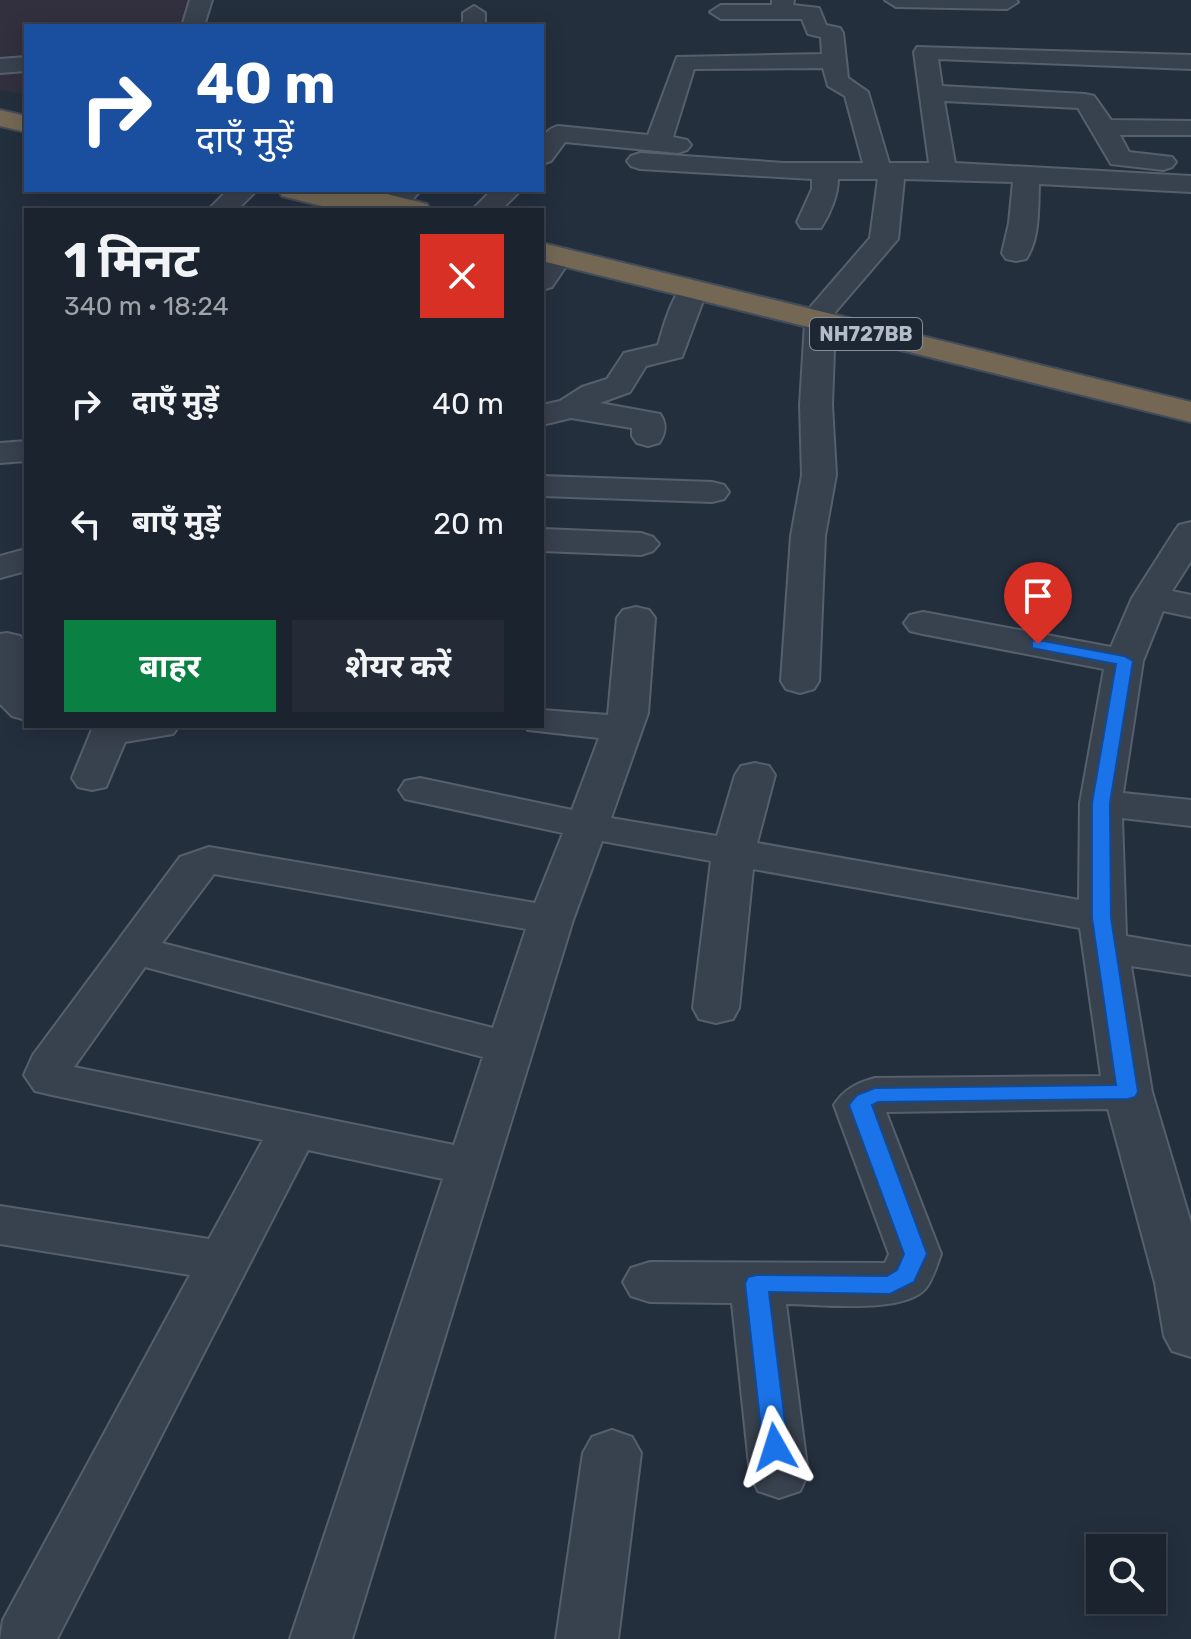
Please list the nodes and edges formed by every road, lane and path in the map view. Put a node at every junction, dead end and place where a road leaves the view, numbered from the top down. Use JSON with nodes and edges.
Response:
{"nodes":[{"id":1,"x":201,"y":0,"type":"edge"},
{"id":2,"x":896,"y":0,"type":"edge"},
{"id":3,"x":782,"y":6,"type":"edge"},
{"id":4,"x":721,"y":12,"type":"dead end"},
{"id":5,"x":1015,"y":12,"type":"edge"},
{"id":6,"x":194,"y":24,"type":"edge"},
{"id":7,"x":1035,"y":55,"type":"junction"},
{"id":8,"x":834,"y":61,"type":"junction"},
{"id":9,"x":1191,"y":62,"type":"edge"},
{"id":10,"x":24,"y":64,"type":"edge"},
{"id":11,"x":0,"y":66,"type":"edge"},
{"id":12,"x":931,"y":93,"type":"junction"},
{"id":13,"x":0,"y":108,"type":"edge"},
{"id":14,"x":24,"y":113,"type":"edge"},
{"id":15,"x":0,"y":118,"type":"edge"},
{"id":16,"x":24,"y":124,"type":"edge"},
{"id":17,"x":1104,"y":127,"type":"junction"},
{"id":18,"x":1191,"y":128,"type":"edge"},
{"id":19,"x":696,"y":146,"type":"dead end"},
{"id":20,"x":649,"y":152,"type":"junction"},
{"id":21,"x":544,"y":153,"type":"edge"},
{"id":22,"x":1191,"y":164,"type":"edge"},
{"id":23,"x":825,"y":171,"type":"junction"},
{"id":24,"x":885,"y":171,"type":"junction"},
{"id":25,"x":943,"y":171,"type":"junction"},
{"id":26,"x":1027,"y":174,"type":"junction"},
{"id":27,"x":1191,"y":184,"type":"edge"},
{"id":28,"x":242,"y":192,"type":"edge"},
{"id":29,"x":307,"y":192,"type":"edge"},
{"id":30,"x":346,"y":192,"type":"edge"},
{"id":31,"x":506,"y":192,"type":"edge"},
{"id":32,"x":397,"y":204,"type":"edge"},
{"id":33,"x":223,"y":208,"type":"edge"},
{"id":34,"x":487,"y":208,"type":"edge"},
{"id":35,"x":811,"y":222,"type":"dead end"},
{"id":36,"x":1016,"y":253,"type":"dead end"},
{"id":37,"x":546,"y":258,"type":"edge"},
{"id":38,"x":693,"y":290,"type":"junction"},
{"id":39,"x":821,"y":317,"type":"junction"},
{"id":40,"x":1191,"y":398,"type":"edge"},
{"id":41,"x":556,"y":411,"type":"edge"},
{"id":42,"x":1191,"y":412,"type":"edge"},
{"id":43,"x":648,"y":436,"type":"dead end"},
{"id":44,"x":24,"y":451,"type":"edge"},
{"id":45,"x":0,"y":453,"type":"edge"},
{"id":46,"x":544,"y":486,"type":"edge"},
{"id":47,"x":712,"y":492,"type":"dead end"},
{"id":48,"x":1191,"y":532,"type":"edge"},
{"id":49,"x":544,"y":540,"type":"edge"},
{"id":50,"x":641,"y":544,"type":"dead end"},
{"id":51,"x":24,"y":561,"type":"edge"},
{"id":52,"x":0,"y":567,"type":"edge"},
{"id":53,"x":1171,"y":602,"type":"edge"},
{"id":54,"x":636,"y":618,"type":"dead end"},
{"id":55,"x":923,"y":623,"type":"dead end"},
{"id":56,"x":7,"y":644,"type":"dead end"},
{"id":57,"x":1124,"y":661,"type":"junction"},
{"id":58,"x":800,"y":681,"type":"dead end"},
{"id":59,"x":24,"y":707,"type":"edge"},
{"id":60,"x":544,"y":722,"type":"edge"},
{"id":61,"x":116,"y":728,"type":"edge"},
{"id":62,"x":623,"y":728,"type":"junction"},
{"id":63,"x":755,"y":775,"type":"dead end"},
{"id":64,"x":92,"y":778,"type":"dead end"},
{"id":65,"x":420,"y":790,"type":"dead end"},
{"id":66,"x":1101,"y":803,"type":"junction"},
{"id":67,"x":1191,"y":813,"type":"edge"},
{"id":68,"x":587,"y":826,"type":"junction"},
{"id":69,"x":733,"y":854,"type":"junction"},
{"id":70,"x":551,"y":920,"type":"junction"},
{"id":71,"x":1103,"y":933,"type":"junction"},
{"id":72,"x":134,"y":950,"type":"junction"},
{"id":73,"x":1191,"y":961,"type":"edge"},
{"id":74,"x":716,"y":1008,"type":"dead end"},
{"id":75,"x":510,"y":1048,"type":"junction"},
{"id":76,"x":1128,"y":1092,"type":"junction"},
{"id":77,"x":292,"y":1132,"type":"junction"},
{"id":78,"x":472,"y":1167,"type":"junction"},
{"id":79,"x":0,"y":1225,"type":"edge"},
{"id":80,"x":224,"y":1261,"type":"junction"},
{"id":81,"x":650,"y":1282,"type":"dead end"},
{"id":82,"x":757,"y":1283,"type":"junction"},
{"id":83,"x":1191,"y":1336,"type":"edge"},
{"id":84,"x":612,"y":1453,"type":"dead end"},
{"id":85,"x":779,"y":1474,"type":"dead end"},
{"id":86,"x":25,"y":1639,"type":"edge"},
{"id":87,"x":321,"y":1639,"type":"edge"},
{"id":88,"x":587,"y":1639,"type":"edge"}],
"edges":[{"from":1,"to":6,"type":"street"},
{"from":2,"to":5,"type":"street"},
{"from":3,"to":4,"type":"street"},
{"from":3,"to":8,"type":"street"},
{"from":5,"to":7,"type":"street"},
{"from":7,"to":9,"type":"street"},
{"from":7,"to":12,"type":"street"},
{"from":8,"to":20,"type":"street"},
{"from":8,"to":24,"type":"street"},
{"from":10,"to":11,"type":"street"},
{"from":12,"to":17,"type":"street"},
{"from":12,"to":25,"type":"street"},
{"from":13,"to":14,"type":"highway"},
{"from":15,"to":16,"type":"highway"},
{"from":17,"to":18,"type":"street"},
{"from":17,"to":22,"type":"street"},
{"from":19,"to":20,"type":"street"},
{"from":20,"to":21,"type":"street"},
{"from":20,"to":23,"type":"street"},
{"from":23,"to":24,"type":"street"},
{"from":23,"to":35,"type":"street"},
{"from":24,"to":25,"type":"street"},
{"from":24,"to":39,"type":"street"},
{"from":25,"to":26,"type":"street"},
{"from":26,"to":27,"type":"street"},
{"from":26,"to":36,"type":"street"},
{"from":28,"to":33,"type":"street"},
{"from":29,"to":32,"type":"highway"},
{"from":30,"to":32,"type":"highway"},
{"from":31,"to":34,"type":"street"},
{"from":37,"to":38,"type":"highway","number":"NH727BB"},
{"from":37,"to":39,"type":"highway","number":"NH727BB"},
{"from":38,"to":39,"type":"highway","number":"NH727BB"},
{"from":38,"to":41,"type":"street"},
{"from":39,"to":40,"type":"highway","number":"NH727BB"},
{"from":39,"to":42,"type":"highway","number":"NH727BB"},
{"from":39,"to":58,"type":"street"},
{"from":41,"to":43,"type":"street"},
{"from":44,"to":45,"type":"street"},
{"from":46,"to":47,"type":"street"},
{"from":48,"to":53,"type":"street"},
{"from":49,"to":50,"type":"street"},
{"from":51,"to":52,"type":"street"},
{"from":53,"to":57,"type":"street"},
{"from":54,"to":62,"type":"street"},
{"from":55,"to":57,"type":"street"},
{"from":56,"to":59,"type":"street"},
{"from":57,"to":66,"type":"street"},
{"from":60,"to":62,"type":"street"},
{"from":61,"to":64,"type":"street"},
{"from":62,"to":68,"type":"street"},
{"from":63,"to":69,"type":"street"},
{"from":65,"to":68,"type":"street"},
{"from":66,"to":67,"type":"street"},
{"from":66,"to":71,"type":"street"},
{"from":68,"to":69,"type":"street"},
{"from":68,"to":70,"type":"street"},
{"from":69,"to":71,"type":"street"},
{"from":69,"to":74,"type":"street"},
{"from":70,"to":72,"type":"street"},
{"from":70,"to":75,"type":"street"},
{"from":71,"to":73,"type":"street"},
{"from":71,"to":76,"type":"street"},
{"from":72,"to":75,"type":"street"},
{"from":72,"to":77,"type":"street"},
{"from":75,"to":78,"type":"street"},
{"from":76,"to":82,"type":"street"},
{"from":76,"to":83,"type":"street"},
{"from":77,"to":78,"type":"street"},
{"from":77,"to":80,"type":"street"},
{"from":78,"to":87,"type":"street"},
{"from":79,"to":80,"type":"street"},
{"from":80,"to":86,"type":"street"},
{"from":81,"to":82,"type":"street"},
{"from":82,"to":85,"type":"street"},
{"from":84,"to":88,"type":"street"}]}
